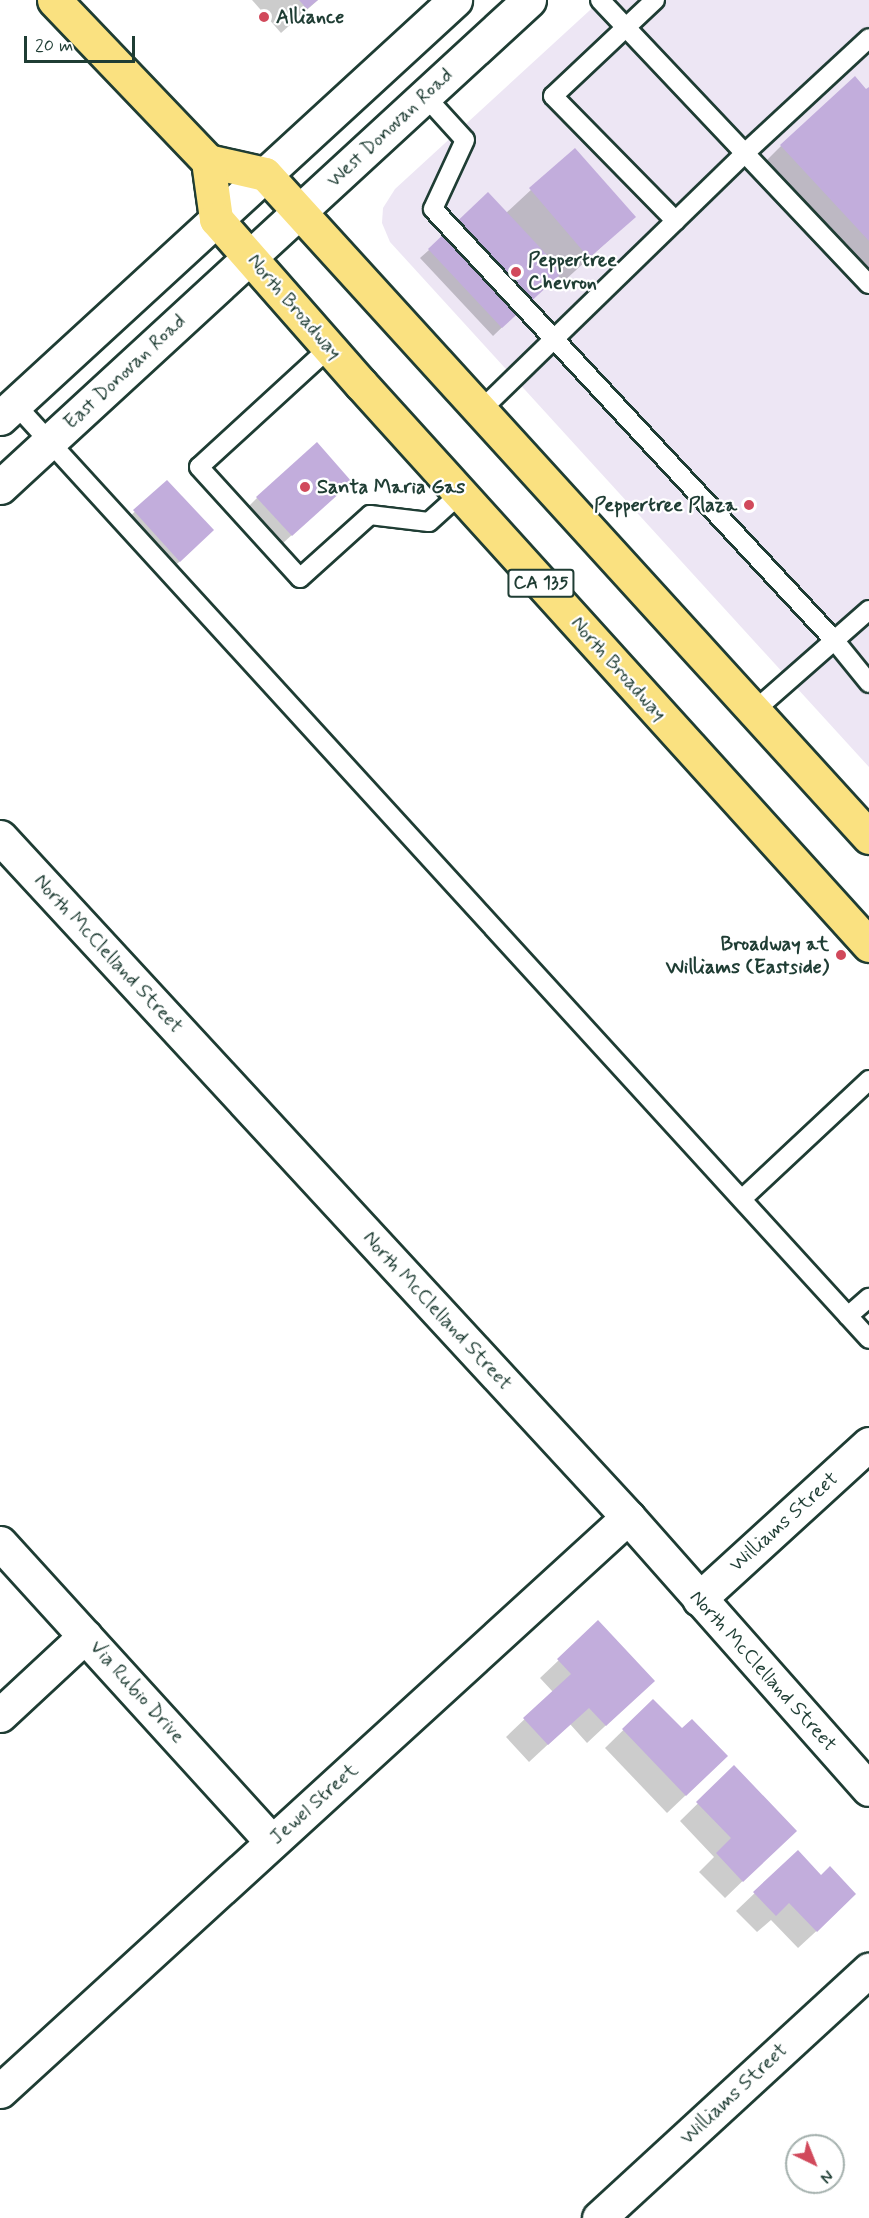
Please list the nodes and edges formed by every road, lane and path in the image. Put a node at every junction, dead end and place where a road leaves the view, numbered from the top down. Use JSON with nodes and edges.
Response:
{"nodes":[{"id":1,"x":54,"y":0,"type":"edge"},
{"id":2,"x":455,"y":0,"type":"edge"},
{"id":3,"x":529,"y":0,"type":"edge"},
{"id":4,"x":600,"y":0,"type":"edge"},
{"id":5,"x":655,"y":0,"type":"edge"},
{"id":6,"x":626,"y":27,"type":"junction"},
{"id":7,"x":869,"y":38,"type":"edge"},
{"id":8,"x":425,"y":96,"type":"junction"},
{"id":9,"x":746,"y":153,"type":"junction"},
{"id":10,"x":208,"y":161,"type":"junction"},
{"id":11,"x":265,"y":174,"type":"junction"},
{"id":12,"x":299,"y":212,"type":"junction"},
{"id":13,"x":216,"y":219,"type":"junction"},
{"id":14,"x":676,"y":221,"type":"junction"},
{"id":15,"x":250,"y":256,"type":"junction"},
{"id":16,"x":869,"y":284,"type":"edge"},
{"id":17,"x":556,"y":339,"type":"junction"},
{"id":18,"x":329,"y":348,"type":"junction"},
{"id":19,"x":480,"y":410,"type":"junction"},
{"id":20,"x":7,"y":411,"type":"edge"},
{"id":21,"x":49,"y":441,"type":"junction"},
{"id":22,"x":0,"y":487,"type":"edge"},
{"id":23,"x":460,"y":494,"type":"junction"},
{"id":24,"x":869,"y":610,"type":"edge"},
{"id":25,"x":835,"y":641,"type":"junction"},
{"id":26,"x":869,"y":683,"type":"edge"},
{"id":27,"x":754,"y":711,"type":"junction"},
{"id":28,"x":0,"y":837,"type":"edge"},
{"id":29,"x":869,"y":837,"type":"edge"},
{"id":30,"x":869,"y":945,"type":"edge"},
{"id":31,"x":869,"y":1080,"type":"edge"},
{"id":32,"x":742,"y":1199,"type":"junction"},
{"id":33,"x":869,"y":1298,"type":"edge"},
{"id":34,"x":848,"y":1316,"type":"junction"},
{"id":35,"x":869,"y":1339,"type":"edge"},
{"id":36,"x":869,"y":1444,"type":"edge"},
{"id":37,"x":628,"y":1517,"type":"junction"},
{"id":38,"x":0,"y":1543,"type":"edge"},
{"id":39,"x":699,"y":1599,"type":"junction"},
{"id":40,"x":86,"y":1636,"type":"junction"},
{"id":41,"x":0,"y":1715,"type":"edge"},
{"id":42,"x":869,"y":1789,"type":"edge"},
{"id":43,"x":272,"y":1842,"type":"junction"},
{"id":44,"x":869,"y":1970,"type":"edge"},
{"id":45,"x":0,"y":2091,"type":"edge"},
{"id":46,"x":599,"y":2218,"type":"edge"}],
"edges":[{"from":1,"to":10,"type":"main road"},
{"from":2,"to":11,"type":"street"},
{"from":3,"to":8,"type":"street","name":"West Donovan Road"},
{"from":4,"to":6,"type":"lane"},
{"from":5,"to":6,"type":"lane"},
{"from":6,"to":9,"type":"lane"},
{"from":6,"to":14,"type":"lane"},
{"from":7,"to":9,"type":"lane"},
{"from":8,"to":12,"type":"street","name":"West Donovan Road"},
{"from":8,"to":17,"type":"lane"},
{"from":9,"to":14,"type":"lane"},
{"from":9,"to":16,"type":"lane"},
{"from":10,"to":11,"type":"main road"},
{"from":10,"to":13,"type":"main road"},
{"from":11,"to":12,"type":"main road"},
{"from":11,"to":13,"type":"street"},
{"from":12,"to":15,"type":"street","name":"West Donovan Road"},
{"from":12,"to":19,"type":"main road"},
{"from":13,"to":15,"type":"main road","name":"North Broadway","number":"CA 135"},
{"from":13,"to":20,"type":"street"},
{"from":14,"to":17,"type":"lane"},
{"from":15,"to":18,"type":"main road","name":"North Broadway","number":"CA 135"},
{"from":15,"to":21,"type":"street","name":"East Donovan Road"},
{"from":17,"to":19,"type":"lane"},
{"from":17,"to":25,"type":"lane"},
{"from":18,"to":23,"type":"main road","name":"North Broadway","number":"CA 135"},
{"from":18,"to":23,"type":"lane"},
{"from":19,"to":27,"type":"main road"},
{"from":20,"to":21,"type":"lane"},
{"from":21,"to":22,"type":"street","name":"East Donovan Road"},
{"from":21,"to":32,"type":"lane"},
{"from":23,"to":30,"type":"main road","name":"North Broadway","number":"CA 135"},
{"from":24,"to":25,"type":"lane"},
{"from":25,"to":26,"type":"lane"},
{"from":25,"to":27,"type":"lane"},
{"from":27,"to":29,"type":"main road"},
{"from":28,"to":37,"type":"street","name":"North McClelland Street"},
{"from":31,"to":32,"type":"lane"},
{"from":32,"to":34,"type":"lane"},
{"from":33,"to":34,"type":"lane"},
{"from":34,"to":35,"type":"lane"},
{"from":36,"to":39,"type":"street","name":"Williams Street"},
{"from":37,"to":39,"type":"street","name":"North McClelland Street"},
{"from":37,"to":43,"type":"street","name":"Jewel Street"},
{"from":38,"to":40,"type":"street","name":"Via Rubio Drive"},
{"from":39,"to":42,"type":"street","name":"North McClelland Street"},
{"from":40,"to":41,"type":"street"},
{"from":40,"to":43,"type":"street","name":"Via Rubio Drive"},
{"from":43,"to":45,"type":"street","name":"Jewel Street"},
{"from":44,"to":46,"type":"street","name":"Williams Street"}]}
